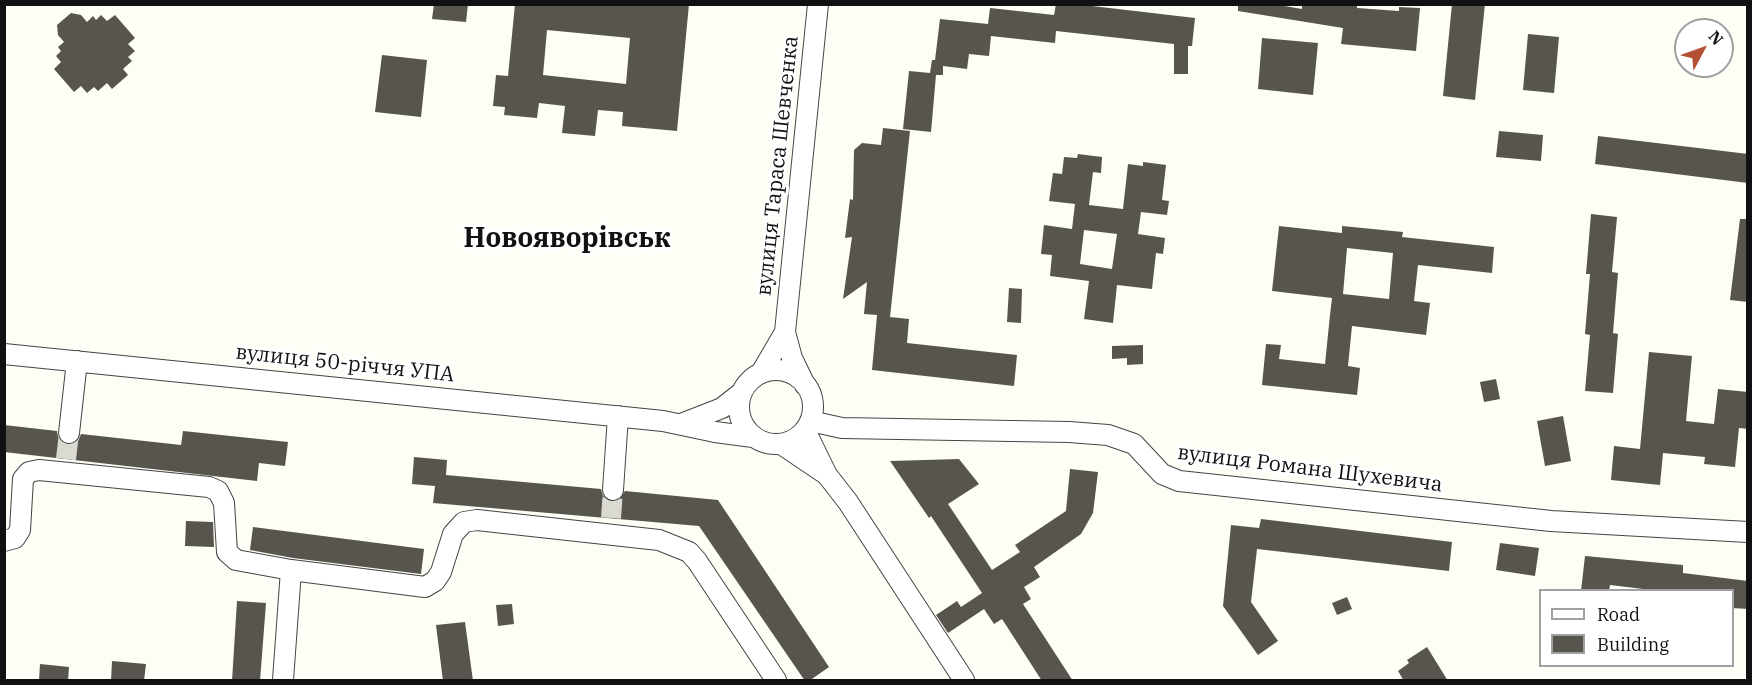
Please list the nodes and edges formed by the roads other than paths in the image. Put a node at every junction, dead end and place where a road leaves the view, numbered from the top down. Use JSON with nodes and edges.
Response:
{"nodes":[{"id":1,"x":818,"y":4,"type":"edge"},
{"id":2,"x":785,"y":332,"type":"junction"},
{"id":3,"x":4,"y":354,"type":"edge"},
{"id":4,"x":77,"y":361,"type":"junction"},
{"id":5,"x":761,"y":373,"type":"junction"},
{"id":6,"x":805,"y":384,"type":"junction"},
{"id":7,"x":741,"y":393,"type":"junction"},
{"id":8,"x":618,"y":416,"type":"junction"},
{"id":9,"x":681,"y":424,"type":"junction"},
{"id":10,"x":808,"y":425,"type":"junction"},
{"id":11,"x":69,"y":433,"type":"tunnel mouth"},
{"id":12,"x":753,"y":437,"type":"junction"},
{"id":13,"x":781,"y":444,"type":"junction"},
{"id":14,"x":827,"y":476,"type":"junction"},
{"id":15,"x":613,"y":490,"type":"tunnel mouth"},
{"id":16,"x":1748,"y":532,"type":"edge"},
{"id":17,"x":4,"y":541,"type":"edge"},
{"id":18,"x":291,"y":570,"type":"junction"},
{"id":19,"x":283,"y":681,"type":"edge"},
{"id":20,"x":777,"y":681,"type":"edge"},
{"id":21,"x":964,"y":681,"type":"edge"}],
"edges":[{"from":1,"to":2,"type":"street","name":"вулиця Тараса Шевченка"},
{"from":2,"to":5,"type":"street","name":"вулиця Тараса Шевченка"},
{"from":2,"to":6,"type":"street","name":"вулиця Тараса Шевченка"},
{"from":3,"to":4,"type":"street","name":"вулиця 50-річчя УПА"},
{"from":4,"to":8,"type":"street","name":"вулиця 50-річчя УПА"},
{"from":4,"to":11,"type":"street"},
{"from":5,"to":6,"type":"street"},
{"from":5,"to":7,"type":"street"},
{"from":6,"to":10,"type":"street"},
{"from":7,"to":9,"type":"street","name":"вулиця 50-річчя УПА"},
{"from":7,"to":12,"type":"street"},
{"from":8,"to":9,"type":"street","name":"вулиця 50-річчя УПА"},
{"from":8,"to":15,"type":"street"},
{"from":9,"to":12,"type":"street","name":"вулиця 50-річчя УПА"},
{"from":10,"to":13,"type":"street"},
{"from":10,"to":14,"type":"street"},
{"from":10,"to":16,"type":"street","name":"вулиця Романа Шухевича"},
{"from":12,"to":13,"type":"street"},
{"from":13,"to":14,"type":"street"},
{"from":14,"to":21,"type":"street"},
{"from":17,"to":18,"type":"street"},
{"from":18,"to":19,"type":"street"},
{"from":18,"to":20,"type":"street"}]}
